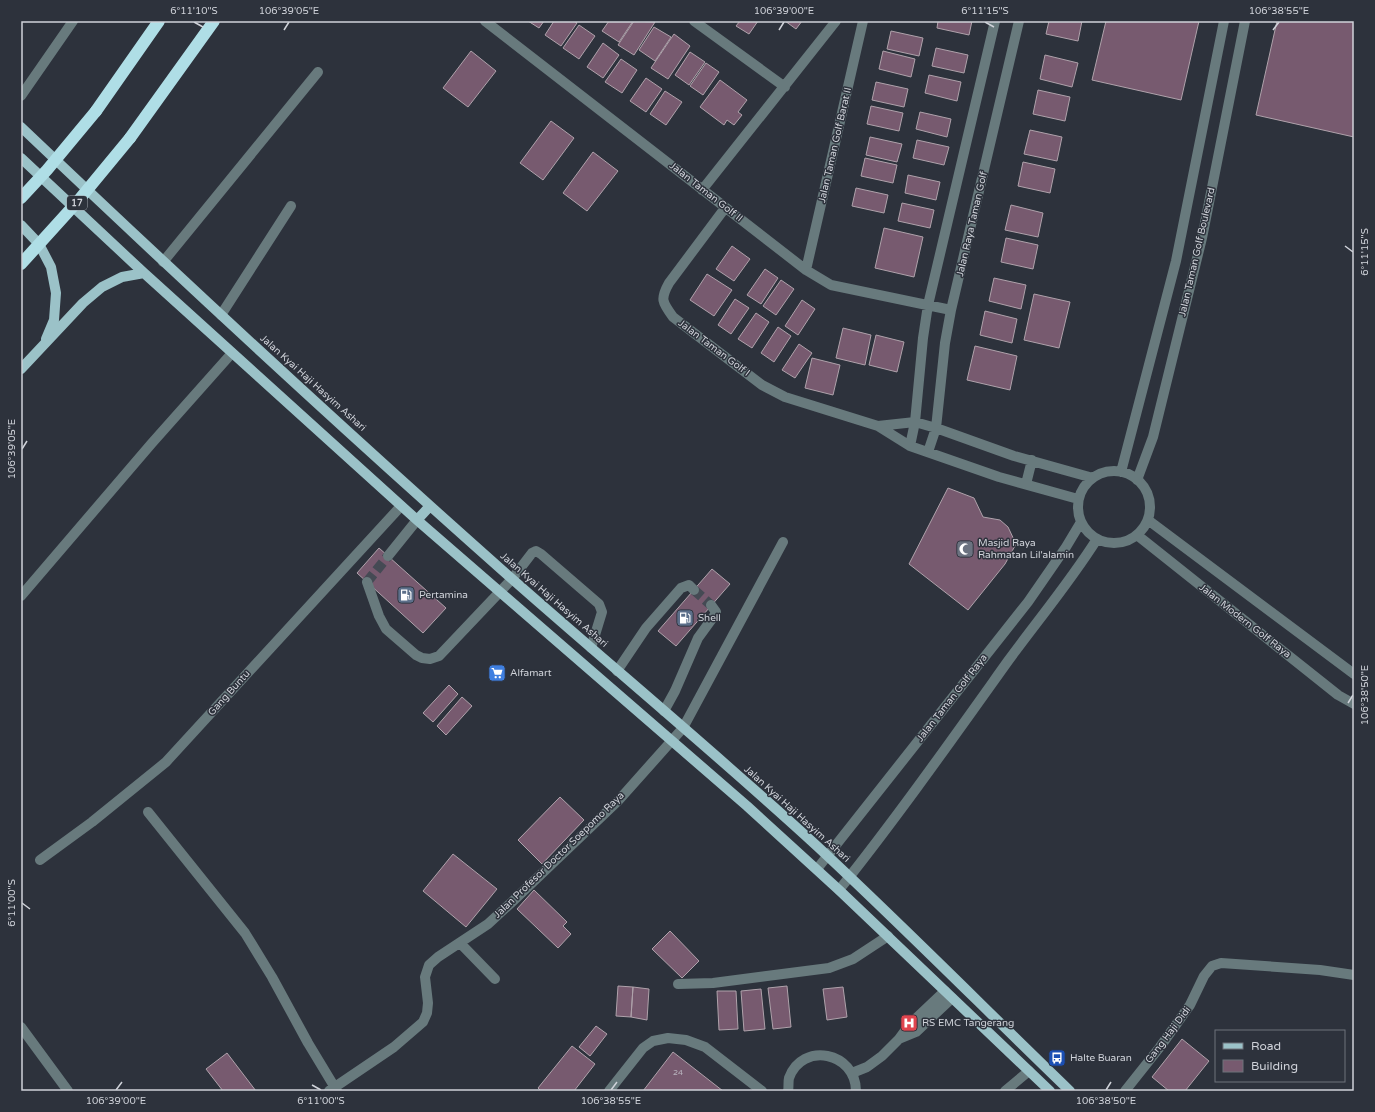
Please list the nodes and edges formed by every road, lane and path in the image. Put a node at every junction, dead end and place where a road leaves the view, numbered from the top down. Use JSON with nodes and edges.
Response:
{"nodes":[{"id":1,"x":73,"y":21,"type":"edge"},
{"id":2,"x":159,"y":21,"type":"edge"},
{"id":3,"x":214,"y":21,"type":"edge"},
{"id":4,"x":485,"y":21,"type":"edge"},
{"id":5,"x":694,"y":21,"type":"edge"},
{"id":6,"x":836,"y":21,"type":"edge"},
{"id":7,"x":863,"y":21,"type":"edge"},
{"id":8,"x":995,"y":21,"type":"edge"},
{"id":9,"x":1019,"y":21,"type":"edge"},
{"id":10,"x":1224,"y":21,"type":"edge"},
{"id":11,"x":1245,"y":21,"type":"edge"},
{"id":12,"x":318,"y":72,"type":"dead end"},
{"id":13,"x":785,"y":87,"type":"junction"},
{"id":14,"x":21,"y":96,"type":"edge"},
{"id":15,"x":21,"y":127,"type":"edge"},
{"id":16,"x":21,"y":158,"type":"edge"},
{"id":17,"x":702,"y":190,"type":"junction"},
{"id":18,"x":21,"y":198,"type":"edge"},
{"id":19,"x":292,"y":206,"type":"dead end"},
{"id":20,"x":726,"y":208,"type":"junction"},
{"id":21,"x":21,"y":225,"type":"edge"},
{"id":22,"x":163,"y":262,"type":"junction"},
{"id":23,"x":21,"y":264,"type":"edge"},
{"id":24,"x":806,"y":270,"type":"junction"},
{"id":25,"x":144,"y":273,"type":"junction"},
{"id":26,"x":928,"y":305,"type":"junction"},
{"id":27,"x":951,"y":310,"type":"junction"},
{"id":28,"x":221,"y":315,"type":"junction"},
{"id":29,"x":44,"y":344,"type":"junction"},
{"id":30,"x":232,"y":353,"type":"junction"},
{"id":31,"x":21,"y":369,"type":"edge"},
{"id":32,"x":915,"y":422,"type":"junction"},
{"id":33,"x":878,"y":426,"type":"junction"},
{"id":34,"x":936,"y":428,"type":"junction"},
{"id":35,"x":910,"y":446,"type":"junction"},
{"id":36,"x":928,"y":452,"type":"junction"},
{"id":37,"x":1032,"y":460,"type":"junction"},
{"id":38,"x":1122,"y":472,"type":"junction"},
{"id":39,"x":1093,"y":478,"type":"junction"},
{"id":40,"x":1137,"y":480,"type":"junction"},
{"id":41,"x":1026,"y":484,"type":"junction"},
{"id":42,"x":1078,"y":499,"type":"junction"},
{"id":43,"x":401,"y":506,"type":"junction"},
{"id":44,"x":430,"y":506,"type":"junction"},
{"id":45,"x":417,"y":520,"type":"junction"},
{"id":46,"x":1148,"y":520,"type":"junction"},
{"id":47,"x":1081,"y":522,"type":"junction"},
{"id":48,"x":1137,"y":535,"type":"junction"},
{"id":49,"x":1097,"y":539,"type":"junction"},
{"id":50,"x":782,"y":542,"type":"dead end"},
{"id":51,"x":388,"y":556,"type":"tunnel mouth"},
{"id":52,"x":512,"y":579,"type":"junction"},
{"id":53,"x":367,"y":582,"type":"dead end"},
{"id":54,"x":694,"y":590,"type":"dead end"},
{"id":55,"x":500,"y":593,"type":"junction"},
{"id":56,"x":21,"y":596,"type":"edge"},
{"id":57,"x":711,"y":605,"type":"dead end"},
{"id":58,"x":591,"y":648,"type":"junction"},
{"id":59,"x":617,"y":671,"type":"junction"},
{"id":60,"x":1354,"y":674,"type":"edge"},
{"id":61,"x":1354,"y":704,"type":"edge"},
{"id":62,"x":664,"y":711,"type":"junction"},
{"id":63,"x":683,"y":728,"type":"junction"},
{"id":64,"x":673,"y":741,"type":"junction"},
{"id":65,"x":148,"y":812,"type":"dead end"},
{"id":66,"x":827,"y":856,"type":"junction"},
{"id":67,"x":40,"y":860,"type":"dead end"},
{"id":68,"x":817,"y":870,"type":"junction"},
{"id":69,"x":849,"y":877,"type":"junction"},
{"id":70,"x":839,"y":890,"type":"junction"},
{"id":71,"x":888,"y":936,"type":"junction"},
{"id":72,"x":460,"y":943,"type":"junction"},
{"id":73,"x":1354,"y":974,"type":"edge"},
{"id":74,"x":495,"y":980,"type":"dead end"},
{"id":75,"x":678,"y":984,"type":"dead end"},
{"id":76,"x":949,"y":995,"type":"junction"},
{"id":77,"x":21,"y":1027,"type":"edge"},
{"id":78,"x":1029,"y":1071,"type":"junction"},
{"id":79,"x":852,"y":1074,"type":"junction"},
{"id":80,"x":334,"y":1090,"type":"edge"},
{"id":81,"x":68,"y":1091,"type":"edge"},
{"id":82,"x":609,"y":1091,"type":"edge"},
{"id":83,"x":762,"y":1091,"type":"edge"},
{"id":84,"x":788,"y":1091,"type":"edge"},
{"id":85,"x":856,"y":1091,"type":"edge"},
{"id":86,"x":1004,"y":1091,"type":"edge"},
{"id":87,"x":1050,"y":1091,"type":"edge"},
{"id":88,"x":1070,"y":1091,"type":"edge"},
{"id":89,"x":1125,"y":1091,"type":"edge"}],
"edges":[{"from":1,"to":14,"type":"street"},
{"from":2,"to":18,"type":"highway","bridge":true},
{"from":3,"to":23,"type":"highway","number":"17","bridge":true},
{"from":4,"to":17,"type":"street","name":"Jalan Taman Golf II"},
{"from":5,"to":13,"type":"street"},
{"from":6,"to":13,"type":"street"},
{"from":7,"to":24,"type":"street","name":"Jalan Taman Golf Barat II"},
{"from":8,"to":26,"type":"street"},
{"from":9,"to":27,"type":"street","name":"Jalan Raya Taman Golf"},
{"from":10,"to":38,"type":"street","name":"Jalan Taman Golf Boulevard"},
{"from":11,"to":40,"type":"street","name":"Jalan Taman Golf Boulevard"},
{"from":12,"to":22,"type":"street"},
{"from":13,"to":17,"type":"street"},
{"from":15,"to":22,"type":"main road","name":"Jalan Kyai Haji Hasyim Ashari"},
{"from":16,"to":25,"type":"main road"},
{"from":17,"to":20,"type":"street","name":"Jalan Taman Golf II"},
{"from":19,"to":28,"type":"street"},
{"from":20,"to":24,"type":"street","name":"Jalan Taman Golf II"},
{"from":20,"to":33,"type":"street","name":"Jalan Taman Golf I"},
{"from":21,"to":29,"type":"main road"},
{"from":22,"to":28,"type":"main road","name":"Jalan Kyai Haji Hasyim Ashari"},
{"from":24,"to":26,"type":"street","name":"Jalan Taman Golf II"},
{"from":25,"to":29,"type":"main road"},
{"from":25,"to":30,"type":"main road"},
{"from":26,"to":27,"type":"street","name":"Jalan Taman Golf II"},
{"from":26,"to":32,"type":"street"},
{"from":27,"to":34,"type":"street","name":"Jalan Raya Taman Golf"},
{"from":28,"to":44,"type":"main road","name":"Jalan Kyai Haji Hasyim Ashari"},
{"from":29,"to":31,"type":"main road"},
{"from":30,"to":43,"type":"main road"},
{"from":30,"to":56,"type":"street"},
{"from":32,"to":33,"type":"street","name":"Jalan Taman Golf I"},
{"from":32,"to":34,"type":"street"},
{"from":32,"to":35,"type":"street"},
{"from":33,"to":35,"type":"street","name":"Jalan Taman Golf I"},
{"from":34,"to":36,"type":"street","name":"Jalan Raya Taman Golf"},
{"from":34,"to":37,"type":"street"},
{"from":35,"to":36,"type":"street"},
{"from":36,"to":41,"type":"street"},
{"from":37,"to":39,"type":"street"},
{"from":37,"to":41,"type":"street"},
{"from":38,"to":39,"type":"street"},
{"from":38,"to":40,"type":"street"},
{"from":39,"to":42,"type":"street"},
{"from":40,"to":46,"type":"street"},
{"from":41,"to":42,"type":"street"},
{"from":42,"to":47,"type":"street"},
{"from":43,"to":45,"type":"main road"},
{"from":43,"to":67,"type":"street","name":"Gang Buntu"},
{"from":44,"to":45,"type":"main road"},
{"from":44,"to":52,"type":"main road","name":"Jalan Kyai Haji Hasyim Ashari"},
{"from":45,"to":51,"type":"street"},
{"from":45,"to":55,"type":"main road"},
{"from":46,"to":48,"type":"street"},
{"from":46,"to":60,"type":"street"},
{"from":47,"to":49,"type":"street"},
{"from":47,"to":66,"type":"street","name":"Jalan Taman Golf Raya"},
{"from":48,"to":49,"type":"street"},
{"from":48,"to":61,"type":"street","name":"Jalan Modern Golf Raya"},
{"from":49,"to":69,"type":"street"},
{"from":50,"to":63,"type":"street","name":"Jalan Profesor Doctor Soepomo Raya"},
{"from":52,"to":55,"type":"street"},
{"from":52,"to":58,"type":"main road","name":"Jalan Kyai Haji Hasyim Ashari"},
{"from":52,"to":58,"type":"street"},
{"from":53,"to":55,"type":"street"},
{"from":54,"to":59,"type":"street"},
{"from":55,"to":64,"type":"main road"},
{"from":57,"to":62,"type":"street"},
{"from":58,"to":59,"type":"main road","name":"Jalan Kyai Haji Hasyim Ashari"},
{"from":59,"to":62,"type":"main road","name":"Jalan Kyai Haji Hasyim Ashari"},
{"from":62,"to":63,"type":"main road","name":"Jalan Kyai Haji Hasyim Ashari"},
{"from":63,"to":64,"type":"street","name":"Jalan Profesor Doctor Soepomo Raya"},
{"from":63,"to":66,"type":"main road","name":"Jalan Kyai Haji Hasyim Ashari"},
{"from":64,"to":68,"type":"main road"},
{"from":64,"to":72,"type":"street","name":"Jalan Profesor Doctor Soepomo Raya"},
{"from":65,"to":80,"type":"street"},
{"from":66,"to":68,"type":"street","name":"Jalan Taman Golf Raya"},
{"from":66,"to":69,"type":"main road","name":"Jalan Kyai Haji Hasyim Ashari"},
{"from":68,"to":70,"type":"main road"},
{"from":69,"to":70,"type":"street"},
{"from":69,"to":88,"type":"main road","name":"Jalan Kyai Haji Hasyim Ashari"},
{"from":70,"to":71,"type":"main road"},
{"from":71,"to":75,"type":"street"},
{"from":71,"to":76,"type":"main road"},
{"from":72,"to":74,"type":"street"},
{"from":72,"to":80,"type":"street","name":"Jalan Profesor Doctor Soepomo Raya"},
{"from":73,"to":89,"type":"street","name":"Gang Haji Didi"},
{"from":76,"to":78,"type":"main road"},
{"from":76,"to":79,"type":"street"},
{"from":77,"to":81,"type":"street"},
{"from":78,"to":86,"type":"street"},
{"from":78,"to":87,"type":"main road"},
{"from":79,"to":84,"type":"street"},
{"from":79,"to":85,"type":"street"},
{"from":82,"to":83,"type":"street"}]}
